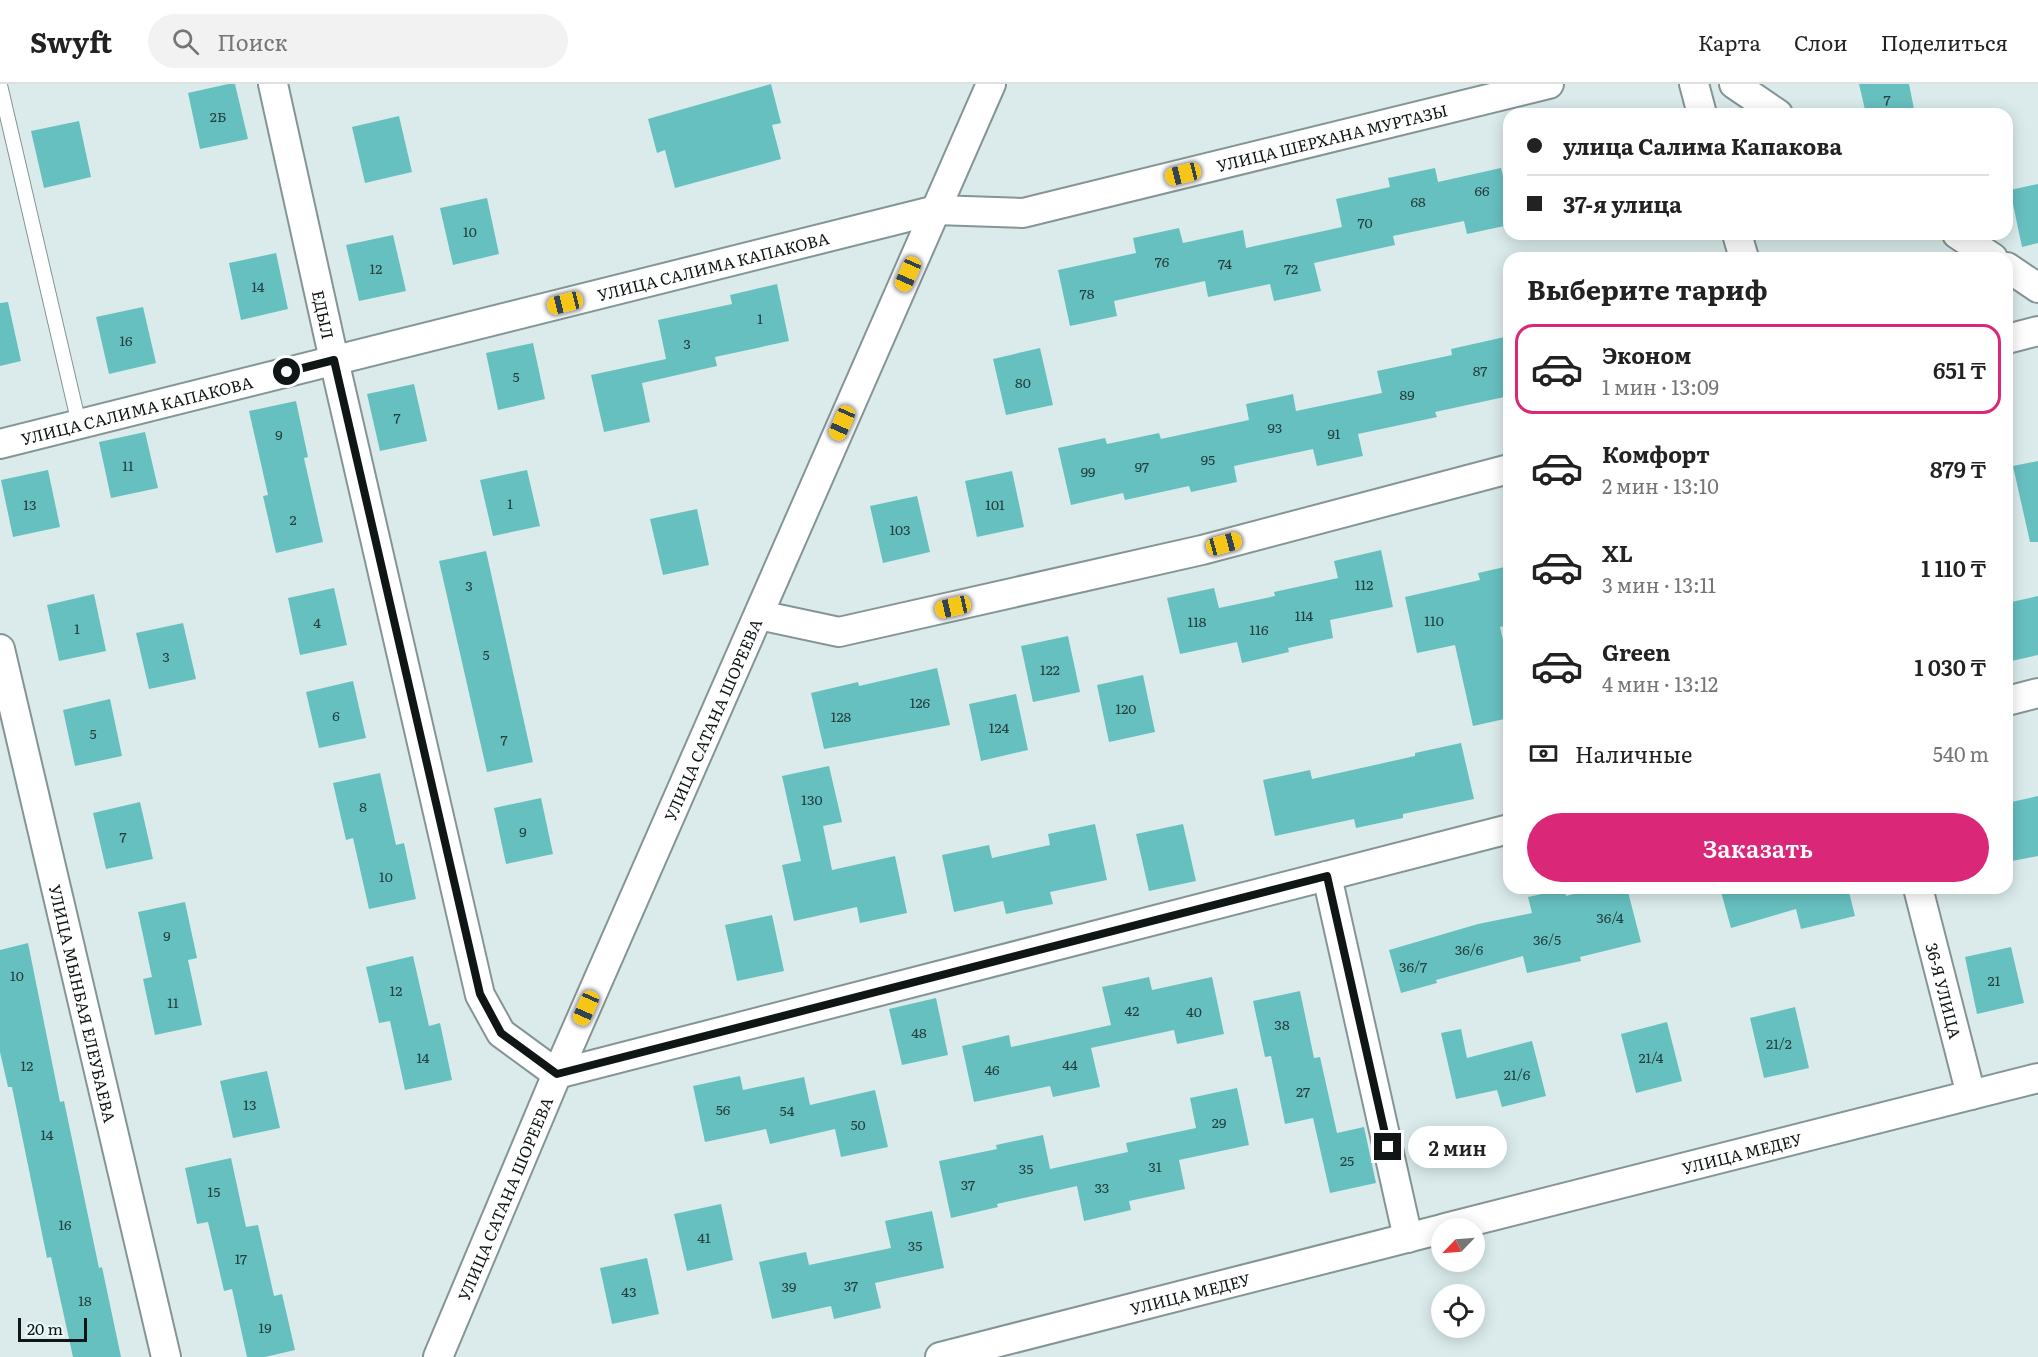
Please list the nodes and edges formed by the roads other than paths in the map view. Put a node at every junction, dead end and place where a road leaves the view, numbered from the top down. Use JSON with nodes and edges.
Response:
{"nodes":[{"id":1,"x":273,"y":84,"type":"edge"},
{"id":2,"x":991,"y":84,"type":"edge"},
{"id":3,"x":1550,"y":84,"type":"edge"},
{"id":4,"x":1694,"y":84,"type":"edge"},
{"id":5,"x":1734,"y":84,"type":"edge"},
{"id":6,"x":0,"y":85,"type":"edge"},
{"id":7,"x":1700,"y":108,"type":"edge"},
{"id":8,"x":1769,"y":108,"type":"edge"},
{"id":9,"x":936,"y":210,"type":"junction"},
{"id":10,"x":1966,"y":240,"type":"edge"},
{"id":11,"x":1984,"y":252,"type":"edge"},
{"id":12,"x":2013,"y":271,"type":"edge"},
{"id":13,"x":2038,"y":288,"type":"edge"},
{"id":14,"x":2038,"y":331,"type":"edge"},
{"id":15,"x":2013,"y":337,"type":"edge"},
{"id":16,"x":334,"y":360,"type":"junction"},
{"id":17,"x":79,"y":424,"type":"junction"},
{"id":18,"x":0,"y":444,"type":"edge"},
{"id":19,"x":1503,"y":472,"type":"edge"},
{"id":20,"x":759,"y":615,"type":"junction"},
{"id":21,"x":0,"y":650,"type":"edge"},
{"id":22,"x":2038,"y":693,"type":"edge"},
{"id":23,"x":2013,"y":699,"type":"edge"},
{"id":24,"x":1503,"y":831,"type":"edge"},
{"id":25,"x":1327,"y":876,"type":"junction"},
{"id":26,"x":1920,"y":894,"type":"edge"},
{"id":27,"x":557,"y":1074,"type":"junction"},
{"id":28,"x":2038,"y":1078,"type":"edge"},
{"id":29,"x":1971,"y":1095,"type":"junction"},
{"id":30,"x":1485,"y":1218,"type":"edge"},
{"id":31,"x":1431,"y":1232,"type":"edge"},
{"id":32,"x":1408,"y":1238,"type":"junction"},
{"id":33,"x":166,"y":1357,"type":"edge"},
{"id":34,"x":438,"y":1357,"type":"edge"},
{"id":35,"x":940,"y":1357,"type":"edge"}],
"edges":[{"from":1,"to":16,"type":"street","name":"ЕДЫЛ"},
{"from":2,"to":9,"type":"street","name":"УЛИЦА САТАНА ШОРЕЕВА"},
{"from":3,"to":9,"type":"street","name":"УЛИЦА ШЕРХАНА МУРТАЗЫ"},
{"from":4,"to":7,"type":"street"},
{"from":5,"to":8,"type":"street"},
{"from":6,"to":17,"type":"lane"},
{"from":9,"to":16,"type":"street","name":"УЛИЦА САЛИМА КАПАКОВА"},
{"from":9,"to":20,"type":"street","name":"УЛИЦА САТАНА ШОРЕЕВА"},
{"from":10,"to":11,"type":"street"},
{"from":12,"to":13,"type":"street"},
{"from":14,"to":15,"type":"street"},
{"from":16,"to":17,"type":"street","name":"УЛИЦА САЛИМА КАПАКОВА"},
{"from":16,"to":27,"type":"street","name":"ЕДЫЛ"},
{"from":17,"to":18,"type":"street","name":"УЛИЦА САЛИМА КАПАКОВА"},
{"from":19,"to":20,"type":"street"},
{"from":20,"to":27,"type":"street","name":"УЛИЦА САТАНА ШОРЕЕВА"},
{"from":21,"to":33,"type":"street","name":"УЛИЦА МЫНБАЯ ЕЛЕУБАЕВА"},
{"from":22,"to":23,"type":"street"},
{"from":24,"to":25,"type":"street"},
{"from":25,"to":27,"type":"street"},
{"from":25,"to":32,"type":"street"},
{"from":26,"to":29,"type":"street","name":"36-Я УЛИЦА"},
{"from":27,"to":34,"type":"street","name":"УЛИЦА САТАНА ШОРЕЕВА"},
{"from":28,"to":29,"type":"street","name":"УЛИЦА МЕДЕУ"},
{"from":29,"to":30,"type":"street","name":"УЛИЦА МЕДЕУ"},
{"from":31,"to":32,"type":"street","name":"УЛИЦА МЕДЕУ"},
{"from":32,"to":35,"type":"street","name":"УЛИЦА МЕДЕУ"}]}
